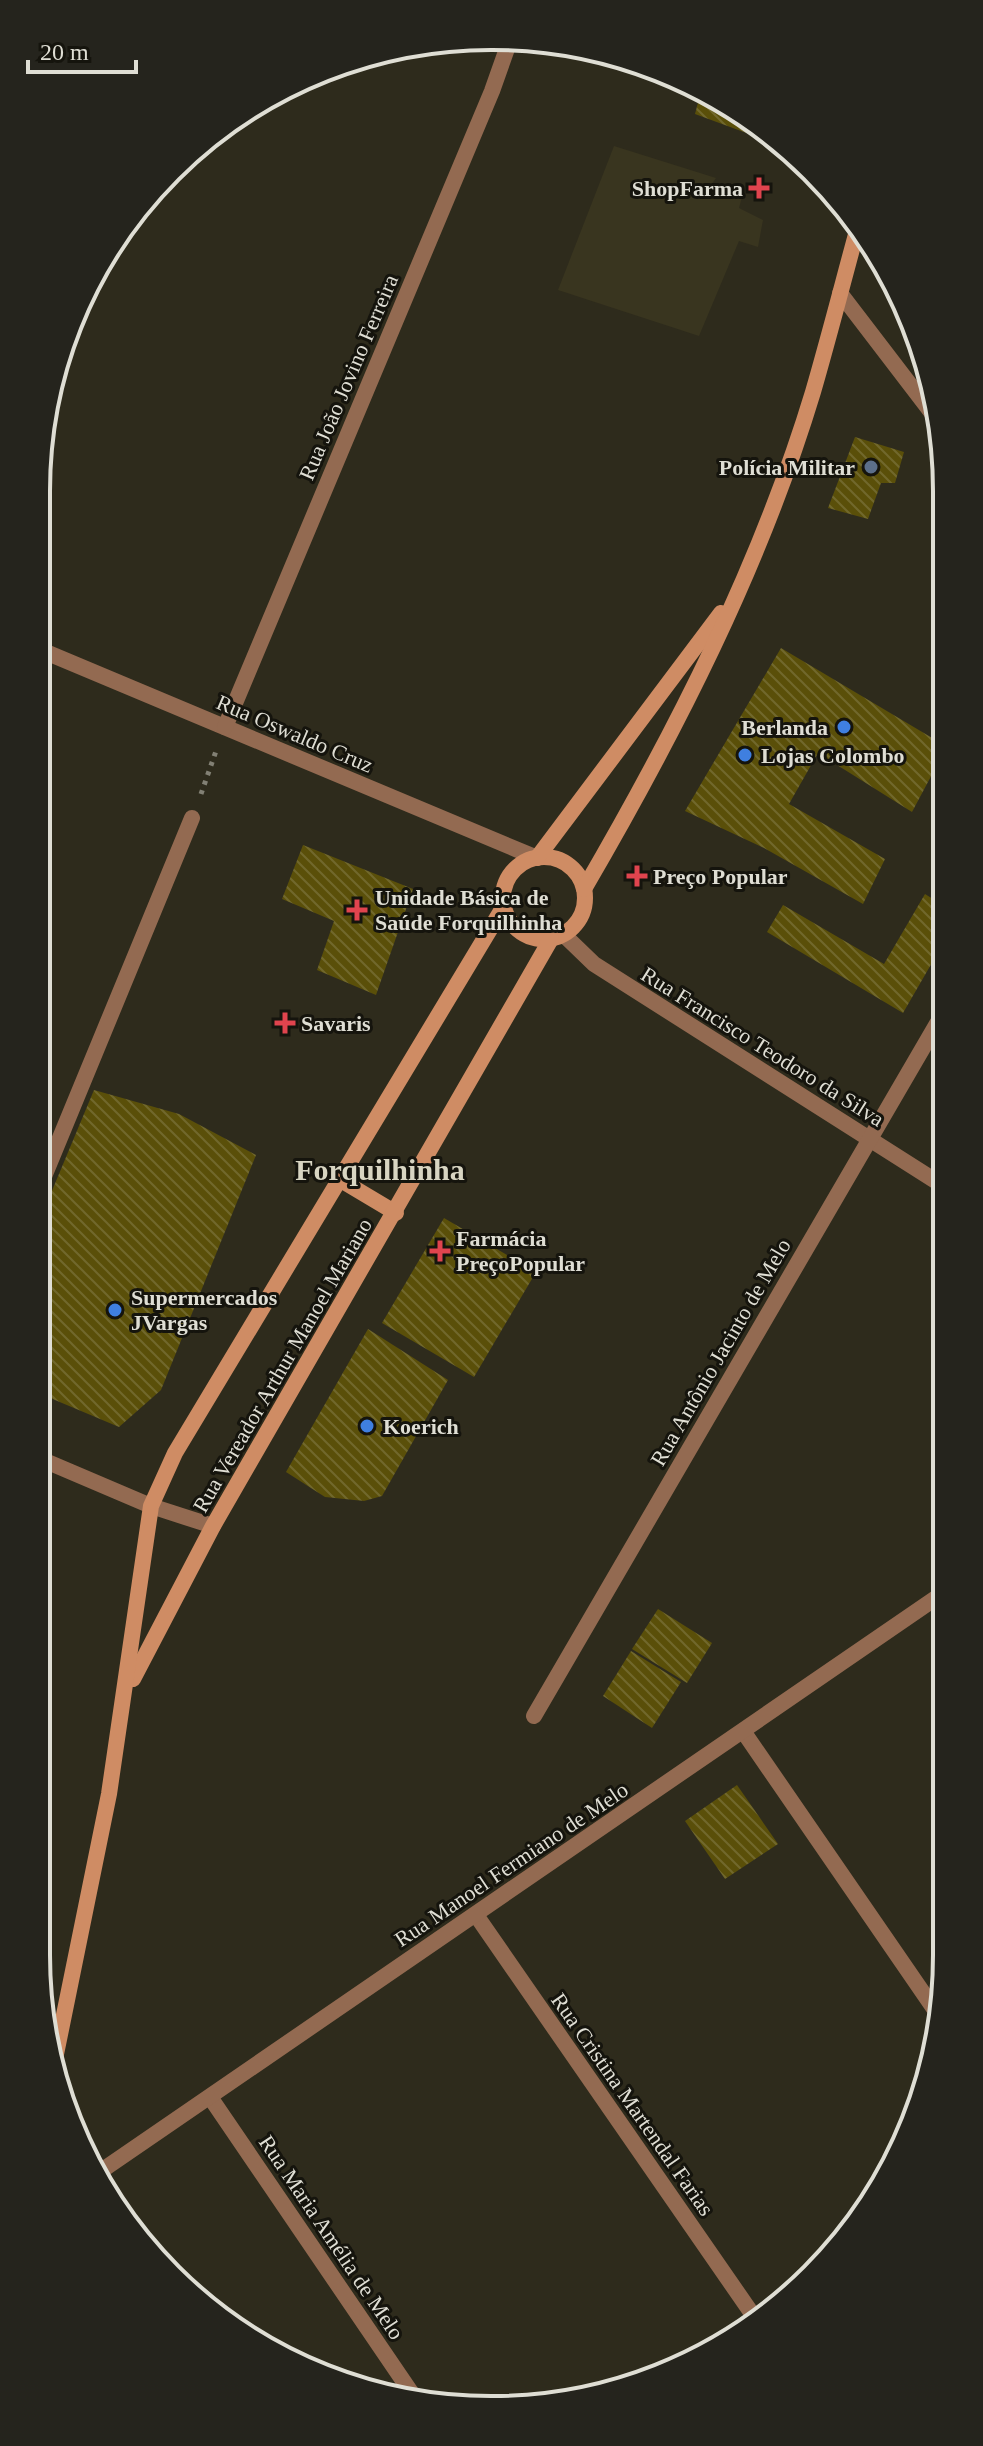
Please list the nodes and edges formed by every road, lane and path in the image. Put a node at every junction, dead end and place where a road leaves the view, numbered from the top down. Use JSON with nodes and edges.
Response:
{"nodes":[{"id":1,"x":506,"y":50,"type":"edge"},
{"id":2,"x":854,"y":240,"type":"edge"},
{"id":3,"x":840,"y":293,"type":"junction"},
{"id":4,"x":925,"y":404,"type":"edge"},
{"id":5,"x":738,"y":589,"type":"junction"},
{"id":6,"x":50,"y":654,"type":"edge"},
{"id":7,"x":225,"y":727,"type":"junction"},
{"id":8,"x":192,"y":818,"type":"joint"},
{"id":9,"x":537,"y":858,"type":"junction"},
{"id":10,"x":584,"y":889,"type":"junction"},
{"id":11,"x":504,"y":906,"type":"junction"},
{"id":12,"x":557,"y":937,"type":"junction"},
{"id":13,"x":933,"y":1031,"type":"edge"},
{"id":14,"x":870,"y":1139,"type":"junction"},
{"id":15,"x":50,"y":1162,"type":"edge"},
{"id":16,"x":339,"y":1179,"type":"junction"},
{"id":17,"x":933,"y":1179,"type":"edge"},
{"id":18,"x":396,"y":1213,"type":"junction"},
{"id":19,"x":50,"y":1463,"type":"edge"},
{"id":20,"x":151,"y":1506,"type":"junction"},
{"id":21,"x":213,"y":1526,"type":"junction"},
{"id":22,"x":933,"y":1600,"type":"edge"},
{"id":23,"x":127,"y":1692,"type":"junction"},
{"id":24,"x":534,"y":1716,"type":"dead end"},
{"id":25,"x":743,"y":1731,"type":"junction"},
{"id":26,"x":476,"y":1915,"type":"junction"},
{"id":27,"x":930,"y":2003,"type":"edge"},
{"id":28,"x":58,"y":2042,"type":"edge"},
{"id":29,"x":210,"y":2097,"type":"junction"},
{"id":30,"x":105,"y":2168,"type":"edge"},
{"id":31,"x":751,"y":2312,"type":"edge"},
{"id":32,"x":408,"y":2388,"type":"edge"}],
"edges":[{"from":1,"to":7,"type":"street","name":"Rua João Jovino Ferreira"},
{"from":2,"to":3,"type":"main road"},
{"from":3,"to":4,"type":"street"},
{"from":3,"to":5,"type":"main road"},
{"from":5,"to":9,"type":"main road"},
{"from":5,"to":10,"type":"main road"},
{"from":6,"to":7,"type":"street","name":"Rua Oswaldo Cruz"},
{"from":7,"to":8,"type":"path"},
{"from":7,"to":9,"type":"street","name":"Rua Oswaldo Cruz"},
{"from":8,"to":15,"type":"street"},
{"from":9,"to":10,"type":"main road"},
{"from":9,"to":11,"type":"main road"},
{"from":10,"to":12,"type":"main road"},
{"from":11,"to":12,"type":"main road"},
{"from":11,"to":16,"type":"main road","name":"Rua Vereador Arthur Manoel Mariano"},
{"from":12,"to":14,"type":"street","name":"Rua Francisco Teodoro da Silva"},
{"from":12,"to":18,"type":"main road","name":"Rua Vereador Arthur Manoel Mariano"},
{"from":13,"to":14,"type":"street","name":"Rua Antônio Jacinto de Melo"},
{"from":14,"to":17,"type":"street","name":"Rua Francisco Teodoro da Silva"},
{"from":14,"to":24,"type":"street","name":"Rua Antônio Jacinto de Melo"},
{"from":16,"to":18,"type":"main road"},
{"from":16,"to":20,"type":"main road","name":"Rua Vereador Arthur Manoel Mariano"},
{"from":18,"to":21,"type":"main road","name":"Rua Vereador Arthur Manoel Mariano"},
{"from":19,"to":20,"type":"street"},
{"from":20,"to":21,"type":"street"},
{"from":20,"to":23,"type":"main road","name":"Rua Vereador Arthur Manoel Mariano"},
{"from":21,"to":23,"type":"main road","name":"Rua Vereador Arthur Manoel Mariano"},
{"from":22,"to":25,"type":"street","name":"Rua Manoel Fermiano de Melo"},
{"from":23,"to":28,"type":"main road","name":"Rua Vereador Arthur Manoel Mariano"},
{"from":25,"to":26,"type":"street","name":"Rua Manoel Fermiano de Melo"},
{"from":25,"to":27,"type":"street"},
{"from":26,"to":29,"type":"street","name":"Rua Manoel Fermiano de Melo"},
{"from":26,"to":31,"type":"street","name":"Rua Cristina Martendal Farias"},
{"from":29,"to":30,"type":"street","name":"Rua Manoel Fermiano de Melo"},
{"from":29,"to":32,"type":"street","name":"Rua Maria Amélia de Melo"}]}
